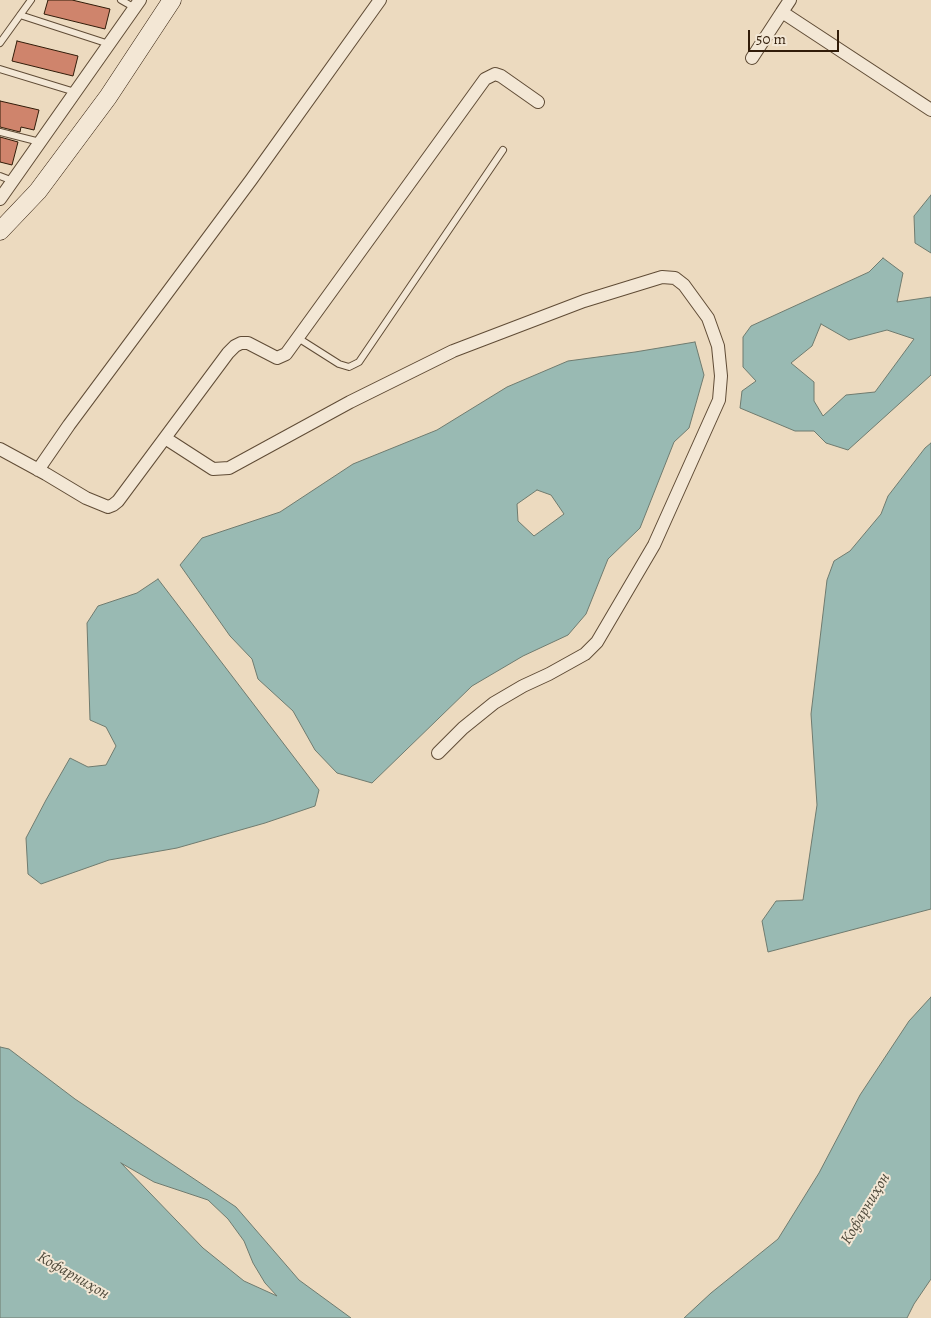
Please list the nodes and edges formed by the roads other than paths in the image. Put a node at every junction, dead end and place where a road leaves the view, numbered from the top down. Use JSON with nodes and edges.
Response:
{"nodes":[{"id":1,"x":31,"y":0,"type":"edge"},
{"id":2,"x":121,"y":0,"type":"edge"},
{"id":3,"x":172,"y":0,"type":"edge"},
{"id":4,"x":380,"y":0,"type":"edge"},
{"id":5,"x":790,"y":0,"type":"edge"},
{"id":6,"x":137,"y":4,"type":"edge"},
{"id":7,"x":782,"y":12,"type":"junction"},
{"id":8,"x":20,"y":15,"type":"junction"},
{"id":9,"x":0,"y":43,"type":"edge"},
{"id":10,"x":109,"y":44,"type":"junction"},
{"id":11,"x":752,"y":58,"type":"dead end"},
{"id":12,"x":0,"y":69,"type":"edge"},
{"id":13,"x":76,"y":93,"type":"junction"},
{"id":14,"x":538,"y":102,"type":"dead end"},
{"id":15,"x":931,"y":110,"type":"edge"},
{"id":16,"x":0,"y":132,"type":"edge"},
{"id":17,"x":41,"y":142,"type":"junction"},
{"id":18,"x":503,"y":150,"type":"dead end"},
{"id":19,"x":0,"y":176,"type":"edge"},
{"id":20,"x":14,"y":181,"type":"junction"},
{"id":21,"x":0,"y":199,"type":"edge"},
{"id":22,"x":0,"y":231,"type":"edge"},
{"id":23,"x":298,"y":338,"type":"junction"},
{"id":24,"x":165,"y":438,"type":"junction"},
{"id":25,"x":0,"y":449,"type":"edge"},
{"id":26,"x":38,"y":470,"type":"junction"},
{"id":27,"x":438,"y":752,"type":"dead end"}],
"edges":[{"from":1,"to":8,"type":"lane"},
{"from":2,"to":6,"type":"lane"},
{"from":3,"to":22,"type":"main road"},
{"from":4,"to":26,"type":"street"},
{"from":5,"to":7,"type":"street"},
{"from":6,"to":10,"type":"street"},
{"from":7,"to":11,"type":"street"},
{"from":7,"to":15,"type":"street"},
{"from":8,"to":9,"type":"lane"},
{"from":8,"to":10,"type":"lane"},
{"from":10,"to":13,"type":"street"},
{"from":12,"to":13,"type":"lane"},
{"from":13,"to":17,"type":"street"},
{"from":14,"to":23,"type":"street"},
{"from":16,"to":17,"type":"lane"},
{"from":17,"to":20,"type":"street"},
{"from":18,"to":23,"type":"lane"},
{"from":19,"to":20,"type":"lane"},
{"from":20,"to":21,"type":"street"},
{"from":23,"to":24,"type":"street"},
{"from":24,"to":26,"type":"street"},
{"from":24,"to":27,"type":"street"},
{"from":25,"to":26,"type":"street"}]}
